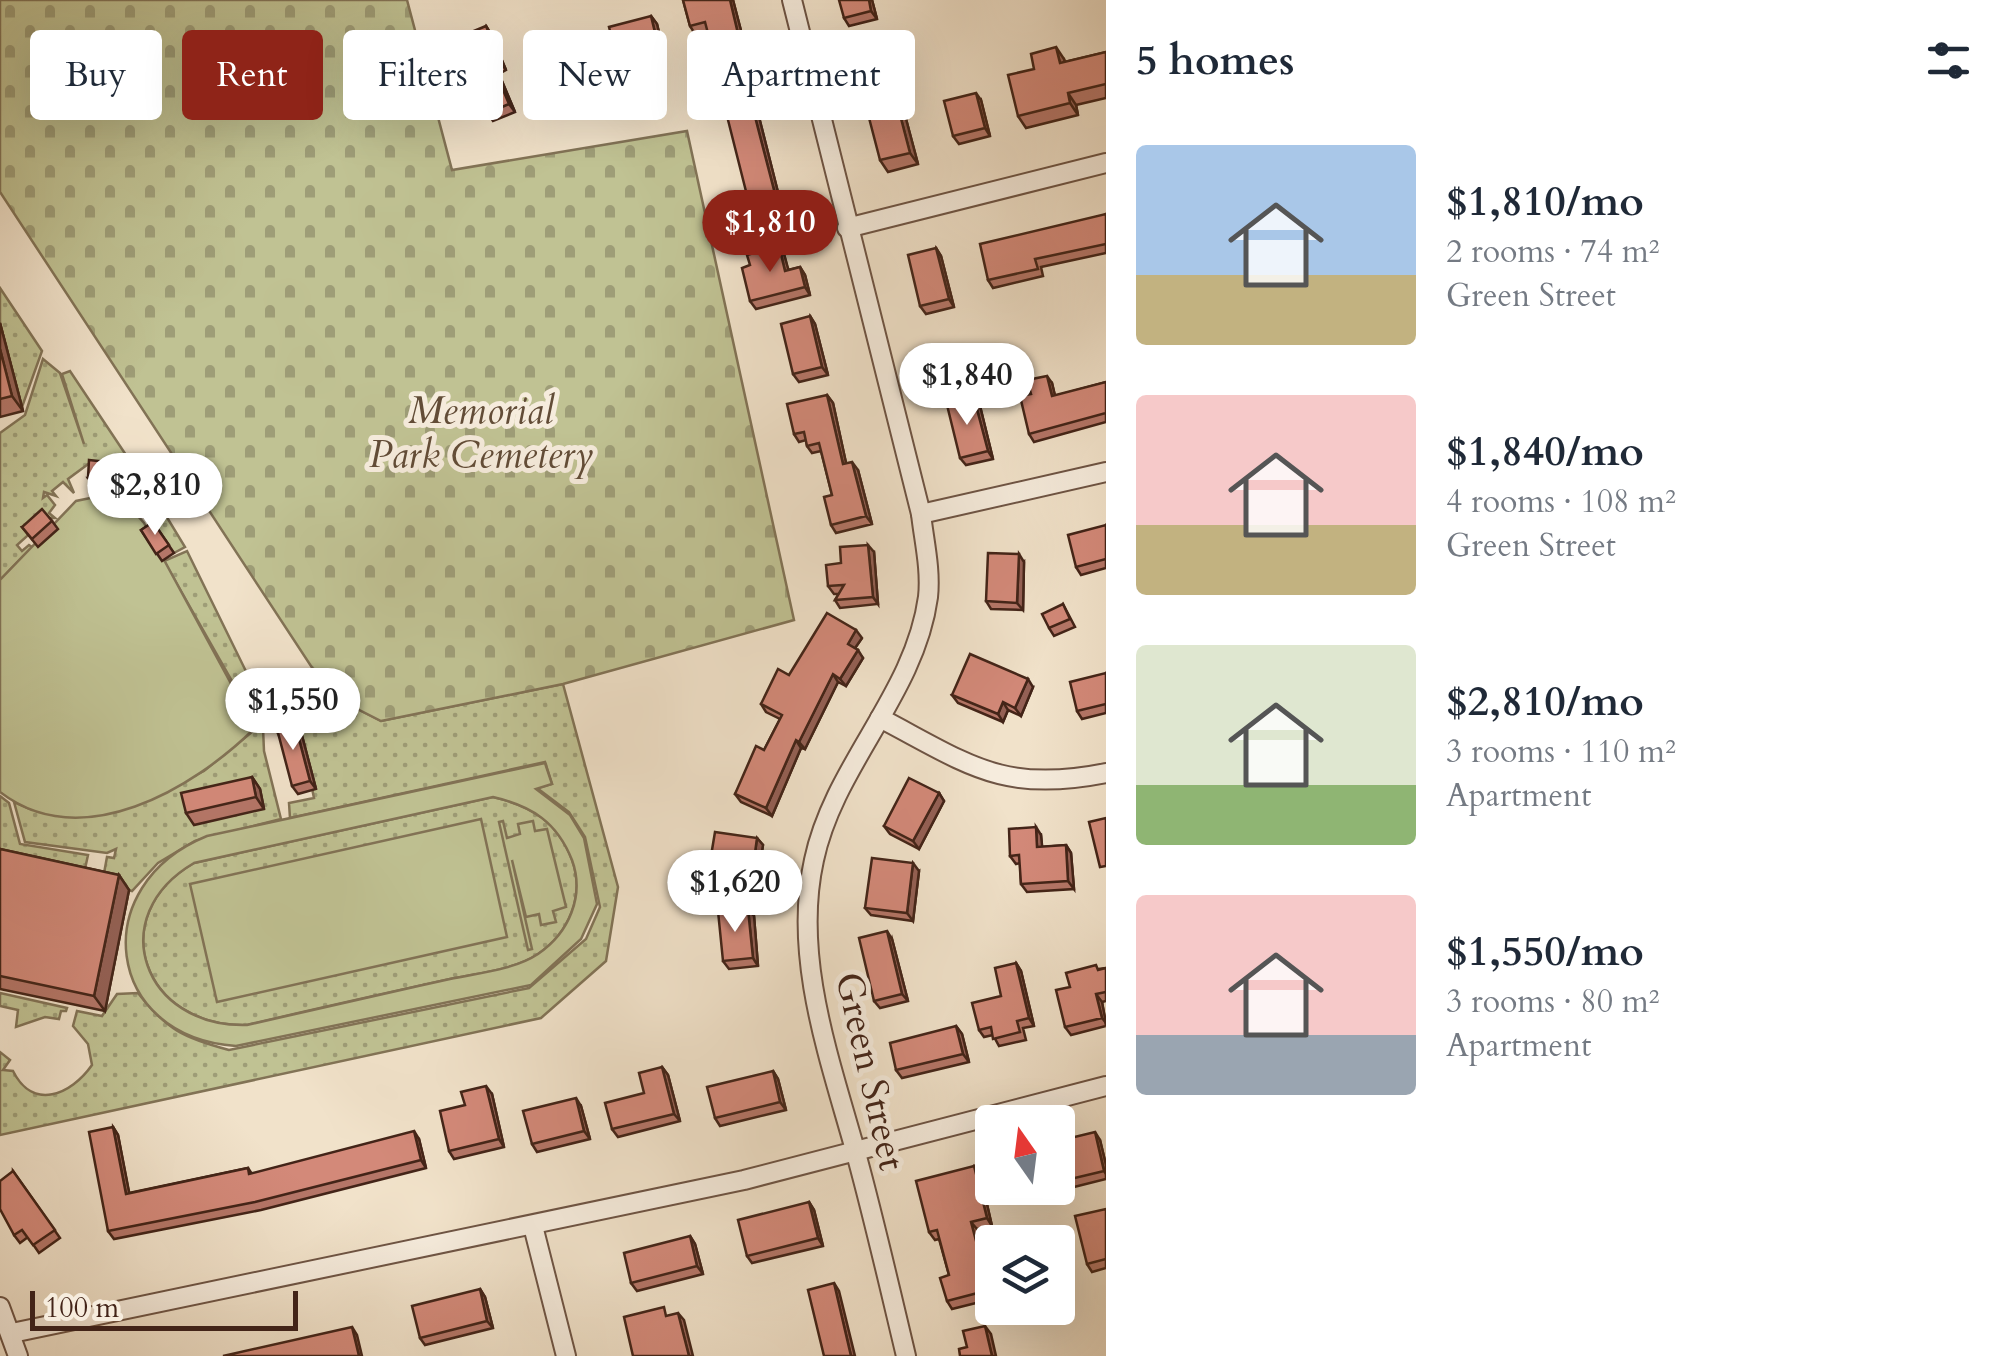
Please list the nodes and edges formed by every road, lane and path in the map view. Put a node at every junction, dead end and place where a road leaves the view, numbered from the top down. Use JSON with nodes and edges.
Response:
{"nodes":[{"id":1,"x":792,"y":0,"type":"edge"},
{"id":2,"x":1106,"y":163,"type":"edge"},
{"id":3,"x":847,"y":228,"type":"junction"},
{"id":4,"x":1106,"y":472,"type":"edge"},
{"id":5,"x":921,"y":514,"type":"junction"},
{"id":6,"x":880,"y":718,"type":"junction"},
{"id":7,"x":1106,"y":773,"type":"edge"},
{"id":8,"x":1106,"y":1086,"type":"edge"},
{"id":9,"x":856,"y":1153,"type":"junction"},
{"id":10,"x":533,"y":1226,"type":"junction"},
{"id":11,"x":0,"y":1307,"type":"edge"},
{"id":12,"x":12,"y":1333,"type":"junction"},
{"id":13,"x":18,"y":1356,"type":"edge"},
{"id":14,"x":566,"y":1356,"type":"edge"},
{"id":15,"x":906,"y":1356,"type":"edge"}],
"edges":[{"from":1,"to":3,"type":"street","name":"Green Street"},
{"from":2,"to":3,"type":"street"},
{"from":3,"to":5,"type":"street","name":"Green Street"},
{"from":4,"to":5,"type":"street"},
{"from":5,"to":6,"type":"street","name":"Green Street"},
{"from":6,"to":7,"type":"street"},
{"from":6,"to":9,"type":"street","name":"Green Street"},
{"from":8,"to":9,"type":"street"},
{"from":9,"to":10,"type":"street"},
{"from":9,"to":15,"type":"street","name":"Green Street"},
{"from":10,"to":12,"type":"street"},
{"from":10,"to":14,"type":"street"},
{"from":11,"to":12,"type":"street"},
{"from":12,"to":13,"type":"street"}]}
